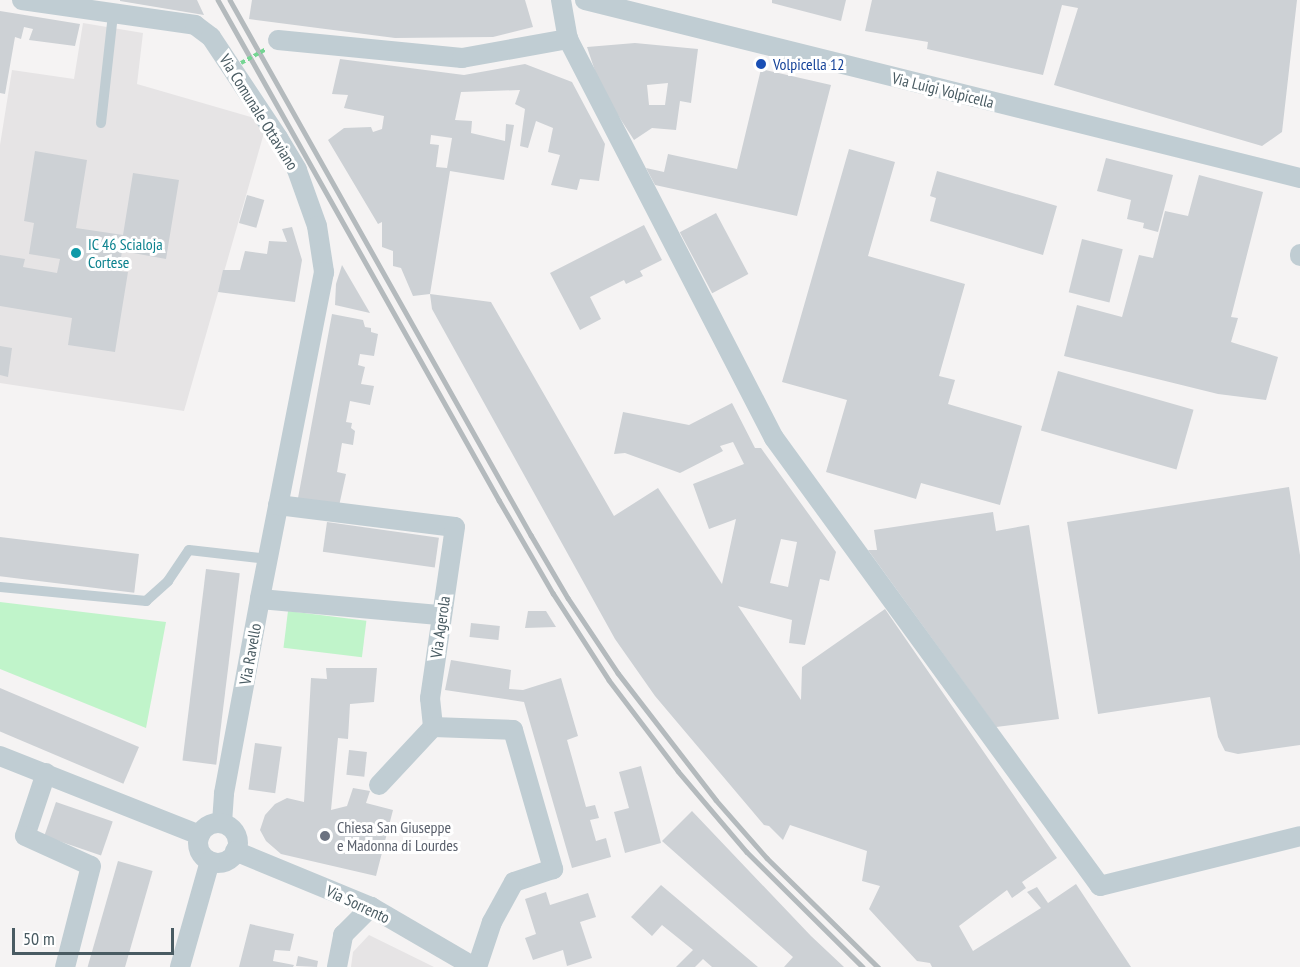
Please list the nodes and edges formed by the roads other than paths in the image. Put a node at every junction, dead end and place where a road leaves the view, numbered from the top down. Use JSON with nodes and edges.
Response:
{"nodes":[{"id":1,"x":22,"y":0,"type":"edge"},
{"id":2,"x":561,"y":0,"type":"edge"},
{"id":3,"x":585,"y":0,"type":"edge"},
{"id":4,"x":113,"y":14,"type":"junction"},
{"id":5,"x":568,"y":39,"type":"junction"},
{"id":6,"x":272,"y":45,"type":"road end"},
{"id":7,"x":101,"y":123,"type":"dead end"},
{"id":8,"x":1300,"y":178,"type":"edge"},
{"id":9,"x":283,"y":484,"type":"joint"},
{"id":10,"x":278,"y":505,"type":"junction"},
{"id":11,"x":268,"y":559,"type":"junction"},
{"id":12,"x":0,"y":586,"type":"edge"},
{"id":13,"x":260,"y":599,"type":"junction"},
{"id":14,"x":441,"y":615,"type":"junction"},
{"id":15,"x":433,"y":727,"type":"junction"},
{"id":16,"x":0,"y":756,"type":"edge"},
{"id":17,"x":46,"y":773,"type":"junction"},
{"id":18,"x":379,"y":785,"type":"dead end"},
{"id":19,"x":222,"y":824,"type":"junction"},
{"id":20,"x":200,"y":835,"type":"junction"},
{"id":21,"x":1300,"y":836,"type":"edge"},
{"id":22,"x":236,"y":851,"type":"junction"},
{"id":23,"x":210,"y":861,"type":"junction"},
{"id":24,"x":371,"y":907,"type":"junction"},
{"id":25,"x":65,"y":967,"type":"edge"},
{"id":26,"x":180,"y":967,"type":"edge"},
{"id":27,"x":337,"y":967,"type":"edge"},
{"id":28,"x":476,"y":967,"type":"edge"}],
"edges":[{"from":1,"to":4,"type":"street","name":"Via Comunale Ottaviano"},
{"from":2,"to":5,"type":"street"},
{"from":3,"to":8,"type":"street","name":"Via Luigi Volpicella"},
{"from":4,"to":7,"type":"lane"},
{"from":4,"to":9,"type":"street","name":"Via Comunale Ottaviano"},
{"from":5,"to":6,"type":"street"},
{"from":5,"to":21,"type":"street"},
{"from":9,"to":10,"type":"street","name":"Via Ravello"},
{"from":10,"to":11,"type":"street","name":"Via Ravello"},
{"from":10,"to":14,"type":"street","name":"Via Agerola"},
{"from":11,"to":12,"type":"lane"},
{"from":11,"to":13,"type":"street","name":"Via Ravello"},
{"from":13,"to":14,"type":"street"},
{"from":13,"to":19,"type":"street","name":"Via Ravello"},
{"from":14,"to":15,"type":"street","name":"Via Agerola"},
{"from":15,"to":18,"type":"street"},
{"from":15,"to":28,"type":"street"},
{"from":16,"to":17,"type":"street"},
{"from":17,"to":20,"type":"street"},
{"from":17,"to":25,"type":"street"},
{"from":19,"to":20,"type":"street"},
{"from":19,"to":22,"type":"street"},
{"from":20,"to":23,"type":"street"},
{"from":22,"to":23,"type":"street"},
{"from":22,"to":24,"type":"street","name":"Via Sorrento"},
{"from":23,"to":26,"type":"street"},
{"from":24,"to":27,"type":"street"},
{"from":24,"to":28,"type":"street","name":"Via Sorrento"}]}
